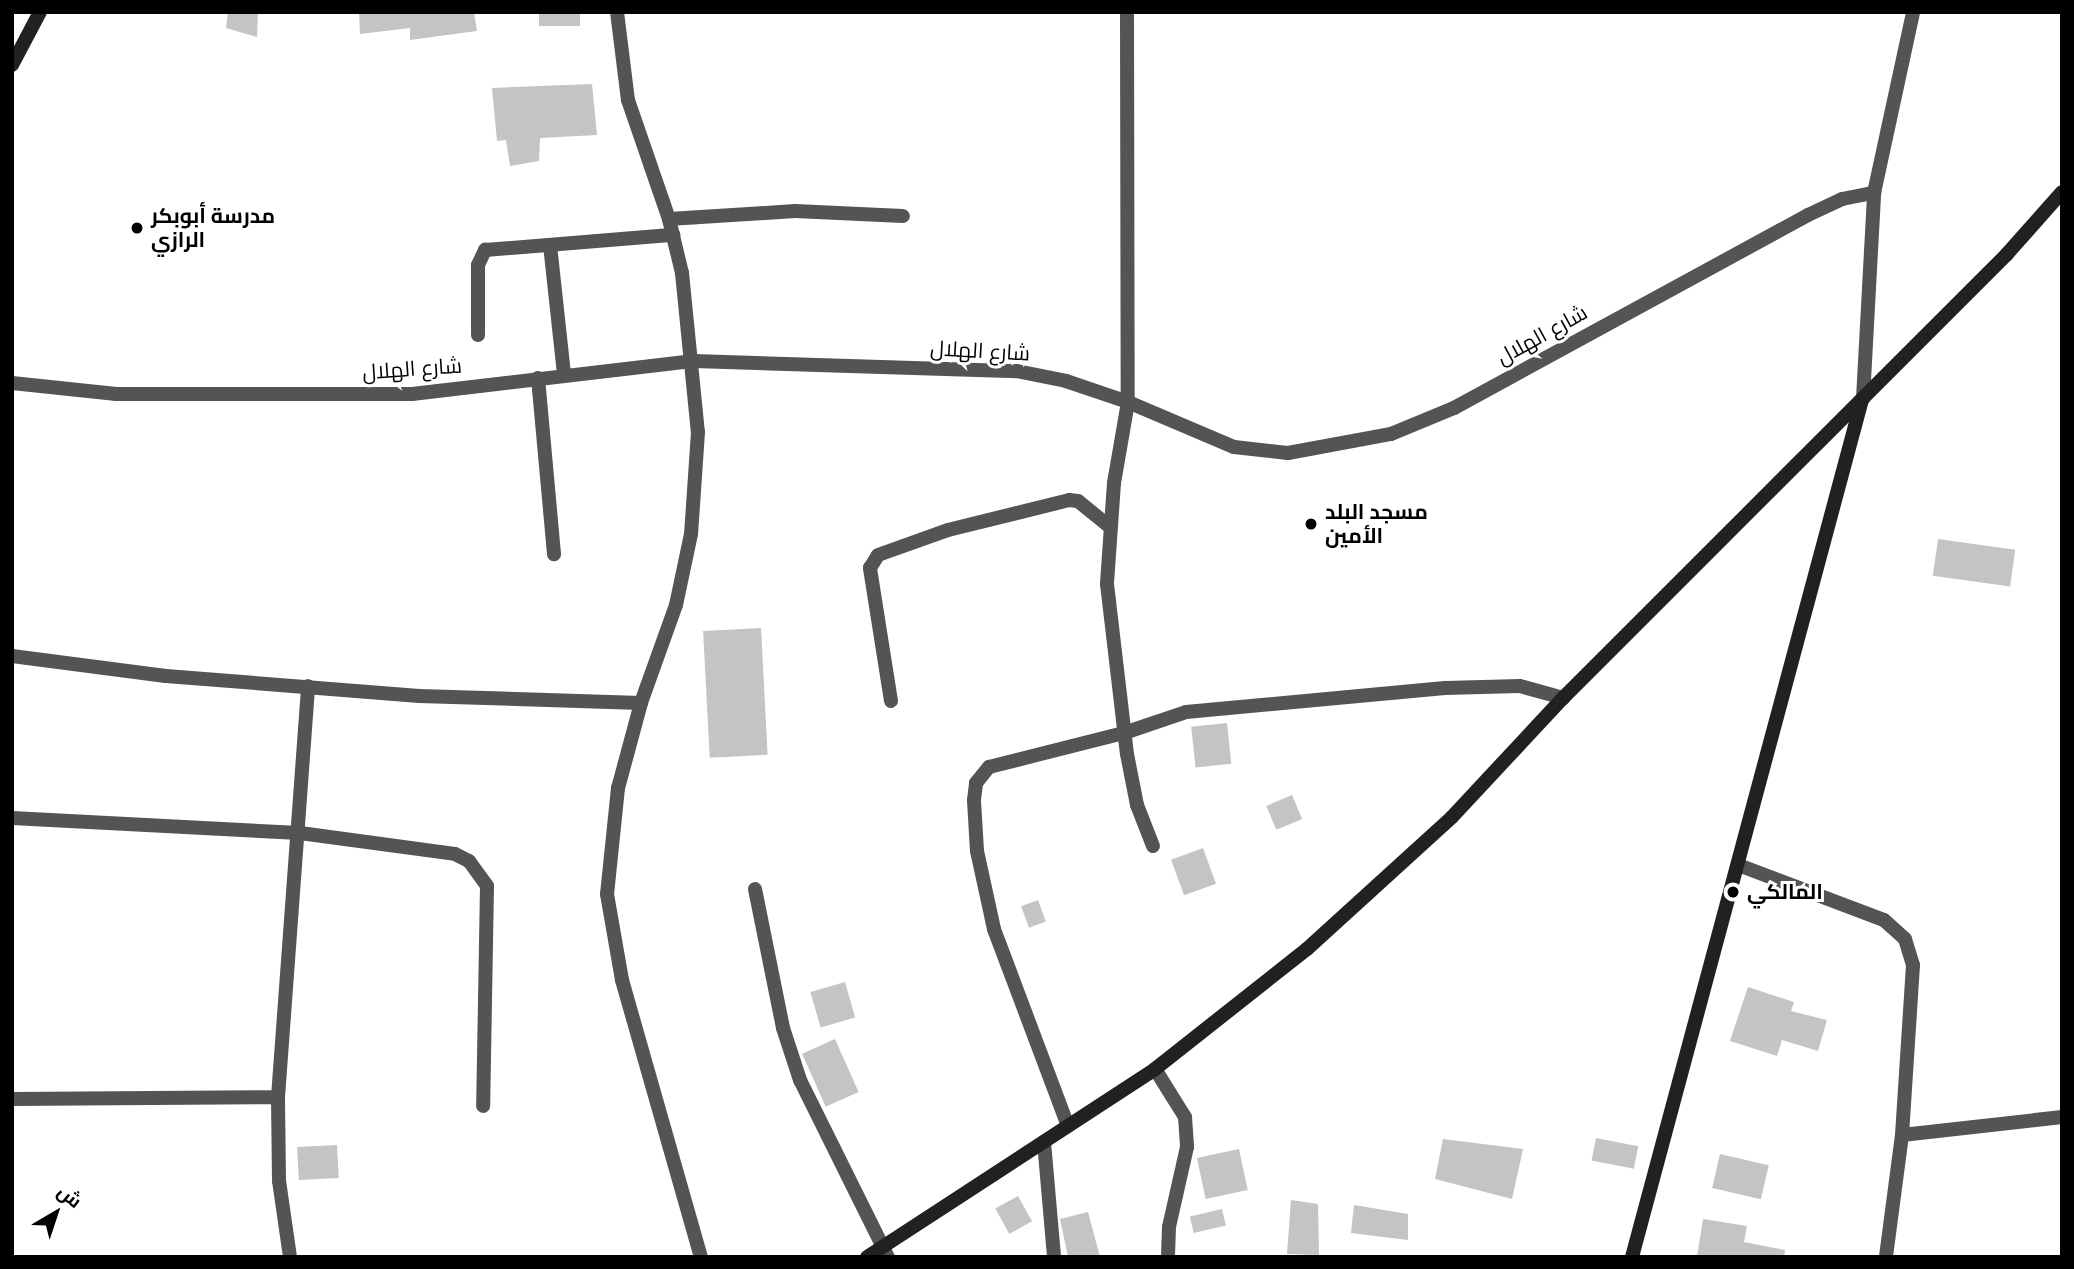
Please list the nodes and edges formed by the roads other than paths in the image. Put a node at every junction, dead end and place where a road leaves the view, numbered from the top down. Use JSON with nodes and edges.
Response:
{"nodes":[{"id":1,"x":40,"y":12,"type":"edge"},
{"id":2,"x":617,"y":12,"type":"edge"},
{"id":3,"x":1127,"y":12,"type":"edge"},
{"id":4,"x":1913,"y":12,"type":"edge"},
{"id":5,"x":12,"y":65,"type":"edge"},
{"id":6,"x":2062,"y":192,"type":"edge"},
{"id":7,"x":1874,"y":193,"type":"junction"},
{"id":8,"x":903,"y":216,"type":"dead end"},
{"id":9,"x":669,"y":219,"type":"junction"},
{"id":10,"x":673,"y":235,"type":"junction"},
{"id":11,"x":550,"y":245,"type":"junction"},
{"id":12,"x":478,"y":335,"type":"dead end"},
{"id":13,"x":694,"y":361,"type":"junction"},
{"id":14,"x":564,"y":374,"type":"junction"},
{"id":15,"x":538,"y":378,"type":"junction"},
{"id":16,"x":12,"y":383,"type":"edge"},
{"id":17,"x":1863,"y":399,"type":"junction"},
{"id":18,"x":1129,"y":402,"type":"junction"},
{"id":19,"x":1110,"y":527,"type":"junction"},
{"id":20,"x":554,"y":554,"type":"dead end"},
{"id":21,"x":12,"y":656,"type":"edge"},
{"id":22,"x":308,"y":686,"type":"junction"},
{"id":23,"x":1563,"y":698,"type":"junction"},
{"id":24,"x":891,"y":701,"type":"dead end"},
{"id":25,"x":641,"y":703,"type":"junction"},
{"id":26,"x":1127,"y":732,"type":"junction"},
{"id":27,"x":12,"y":818,"type":"edge"},
{"id":28,"x":300,"y":833,"type":"junction"},
{"id":29,"x":1153,"y":846,"type":"dead end"},
{"id":30,"x":1741,"y":866,"type":"junction"},
{"id":31,"x":755,"y":888,"type":"dead end"},
{"id":32,"x":1155,"y":1069,"type":"junction"},
{"id":33,"x":278,"y":1097,"type":"junction"},
{"id":34,"x":12,"y":1099,"type":"edge"},
{"id":35,"x":483,"y":1106,"type":"dead end"},
{"id":36,"x":2062,"y":1117,"type":"edge"},
{"id":37,"x":1068,"y":1126,"type":"junction"},
{"id":38,"x":1902,"y":1135,"type":"junction"},
{"id":39,"x":1044,"y":1142,"type":"junction"},
{"id":40,"x":886,"y":1252,"type":"edge"},
{"id":41,"x":290,"y":1257,"type":"edge"},
{"id":42,"x":701,"y":1257,"type":"edge"},
{"id":43,"x":867,"y":1257,"type":"edge"},
{"id":44,"x":1054,"y":1257,"type":"edge"},
{"id":45,"x":1168,"y":1257,"type":"edge"},
{"id":46,"x":1632,"y":1257,"type":"edge"},
{"id":47,"x":1886,"y":1257,"type":"edge"}],
"edges":[{"from":1,"to":5,"type":"street"},
{"from":2,"to":9,"type":"street"},
{"from":3,"to":18,"type":"street"},
{"from":4,"to":7,"type":"street"},
{"from":6,"to":17,"type":"street"},
{"from":7,"to":17,"type":"street"},
{"from":7,"to":18,"type":"street","name":"شارع الهلال"},
{"from":8,"to":9,"type":"street"},
{"from":9,"to":10,"type":"street"},
{"from":10,"to":11,"type":"street"},
{"from":10,"to":13,"type":"street"},
{"from":11,"to":12,"type":"street"},
{"from":11,"to":14,"type":"street"},
{"from":13,"to":14,"type":"street","name":"شارع الهلال"},
{"from":13,"to":18,"type":"street","name":"شارع الهلال"},
{"from":13,"to":25,"type":"street"},
{"from":14,"to":15,"type":"street","name":"شارع الهلال"},
{"from":15,"to":16,"type":"street","name":"شارع الهلال"},
{"from":15,"to":20,"type":"street"},
{"from":17,"to":23,"type":"street"},
{"from":17,"to":30,"type":"street"},
{"from":18,"to":19,"type":"street"},
{"from":19,"to":24,"type":"street"},
{"from":19,"to":26,"type":"street"},
{"from":21,"to":22,"type":"street"},
{"from":22,"to":25,"type":"street"},
{"from":22,"to":28,"type":"street"},
{"from":23,"to":26,"type":"street"},
{"from":23,"to":32,"type":"street"},
{"from":25,"to":42,"type":"street"},
{"from":26,"to":29,"type":"street"},
{"from":26,"to":37,"type":"street"},
{"from":27,"to":28,"type":"street"},
{"from":28,"to":33,"type":"street"},
{"from":28,"to":35,"type":"street"},
{"from":30,"to":38,"type":"street"},
{"from":30,"to":46,"type":"street"},
{"from":31,"to":40,"type":"street"},
{"from":32,"to":37,"type":"street"},
{"from":32,"to":45,"type":"street"},
{"from":33,"to":34,"type":"street"},
{"from":33,"to":41,"type":"street"},
{"from":36,"to":38,"type":"street"},
{"from":37,"to":39,"type":"street"},
{"from":38,"to":47,"type":"street"},
{"from":39,"to":40,"type":"street"},
{"from":39,"to":44,"type":"street"},
{"from":40,"to":43,"type":"street"}]}
